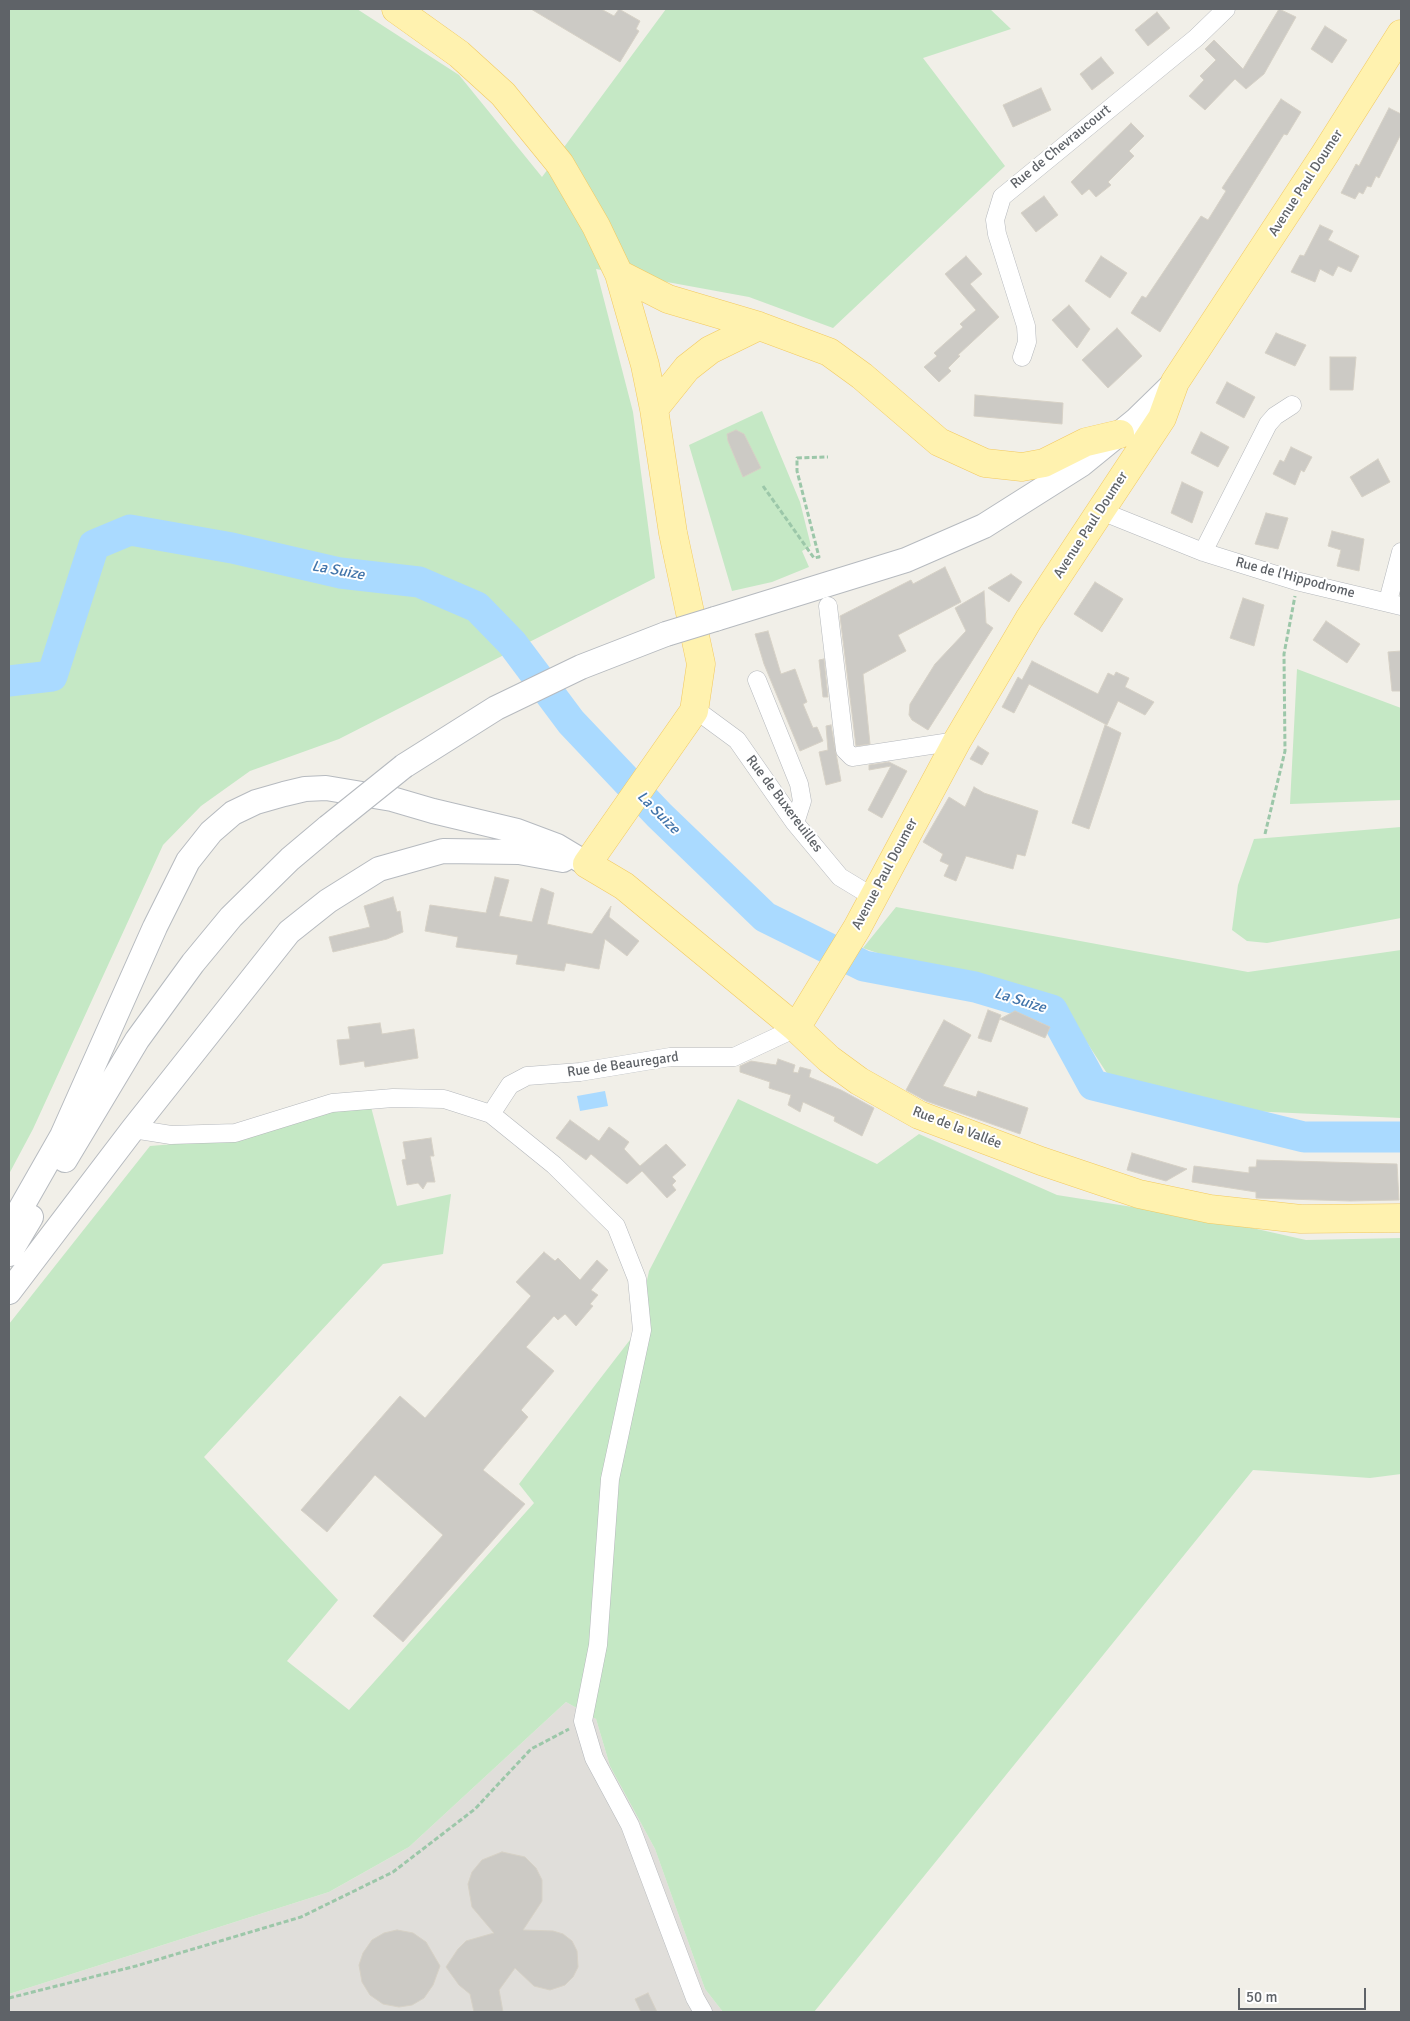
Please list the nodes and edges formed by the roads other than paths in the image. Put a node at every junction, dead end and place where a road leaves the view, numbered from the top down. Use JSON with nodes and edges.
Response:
{"nodes":[{"id":1,"x":396,"y":9,"type":"edge"},
{"id":2,"x":1226,"y":9,"type":"edge"},
{"id":3,"x":1401,"y":34,"type":"edge"},
{"id":4,"x":619,"y":274,"type":"junction"},
{"id":5,"x":759,"y":326,"type":"junction"},
{"id":6,"x":1022,"y":358,"type":"dead end"},
{"id":7,"x":1175,"y":382,"type":"junction"},
{"id":8,"x":1292,"y":405,"type":"dead end"},
{"id":9,"x":654,"y":409,"type":"junction"},
{"id":10,"x":1120,"y":434,"type":"junction"},
{"id":11,"x":1100,"y":511,"type":"junction"},
{"id":12,"x":1203,"y":552,"type":"junction"},
{"id":13,"x":1401,"y":552,"type":"edge"},
{"id":14,"x":1395,"y":603,"type":"edge"},
{"id":15,"x":828,"y":606,"type":"dead end"},
{"id":16,"x":757,"y":680,"type":"dead end"},
{"id":17,"x":694,"y":711,"type":"junction"},
{"id":18,"x":957,"y":741,"type":"junction"},
{"id":19,"x":795,"y":822,"type":"junction"},
{"id":20,"x":587,"y":864,"type":"junction"},
{"id":21,"x":873,"y":897,"type":"junction"},
{"id":22,"x":796,"y":1028,"type":"junction"},
{"id":23,"x":491,"y":1114,"type":"junction"},
{"id":24,"x":133,"y":1129,"type":"junction"},
{"id":25,"x":1401,"y":1218,"type":"edge"},
{"id":26,"x":9,"y":1229,"type":"edge"},
{"id":27,"x":9,"y":1254,"type":"edge"},
{"id":28,"x":9,"y":1292,"type":"edge"},
{"id":29,"x":703,"y":2012,"type":"edge"}],
"edges":[{"from":1,"to":4,"type":"main road"},
{"from":2,"to":6,"type":"street","name":"Rue de Chevraucourt"},
{"from":3,"to":7,"type":"main road","name":"Avenue Paul Doumer"},
{"from":4,"to":5,"type":"main road"},
{"from":4,"to":9,"type":"main road"},
{"from":5,"to":9,"type":"main road"},
{"from":5,"to":10,"type":"main road"},
{"from":7,"to":10,"type":"main road"},
{"from":7,"to":11,"type":"main road","name":"Avenue Paul Doumer"},
{"from":8,"to":12,"type":"street"},
{"from":9,"to":17,"type":"main road"},
{"from":10,"to":27,"type":"main road","bridge":true},
{"from":11,"to":12,"type":"street","name":"Rue de l'Hippodrome"},
{"from":11,"to":18,"type":"main road","name":"Avenue Paul Doumer"},
{"from":12,"to":14,"type":"street","name":"Rue de l'Hippodrome"},
{"from":13,"to":14,"type":"street","name":"Rue de l'Hippodrome"},
{"from":15,"to":18,"type":"street"},
{"from":16,"to":19,"type":"street"},
{"from":17,"to":19,"type":"street","name":"Rue de Buxereuilles"},
{"from":17,"to":20,"type":"main road"},
{"from":18,"to":21,"type":"main road","name":"Avenue Paul Doumer"},
{"from":19,"to":21,"type":"street","name":"Rue de Buxereuilles"},
{"from":20,"to":22,"type":"main road","name":"Rue de la Vallée"},
{"from":20,"to":24,"type":"main road"},
{"from":20,"to":26,"type":"main road"},
{"from":21,"to":22,"type":"main road","name":"Avenue Paul Doumer"},
{"from":22,"to":23,"type":"street","name":"Rue de Beauregard"},
{"from":22,"to":25,"type":"main road","name":"Rue de la Vallée"},
{"from":23,"to":24,"type":"street"},
{"from":23,"to":29,"type":"street"},
{"from":24,"to":28,"type":"main road"}]}
